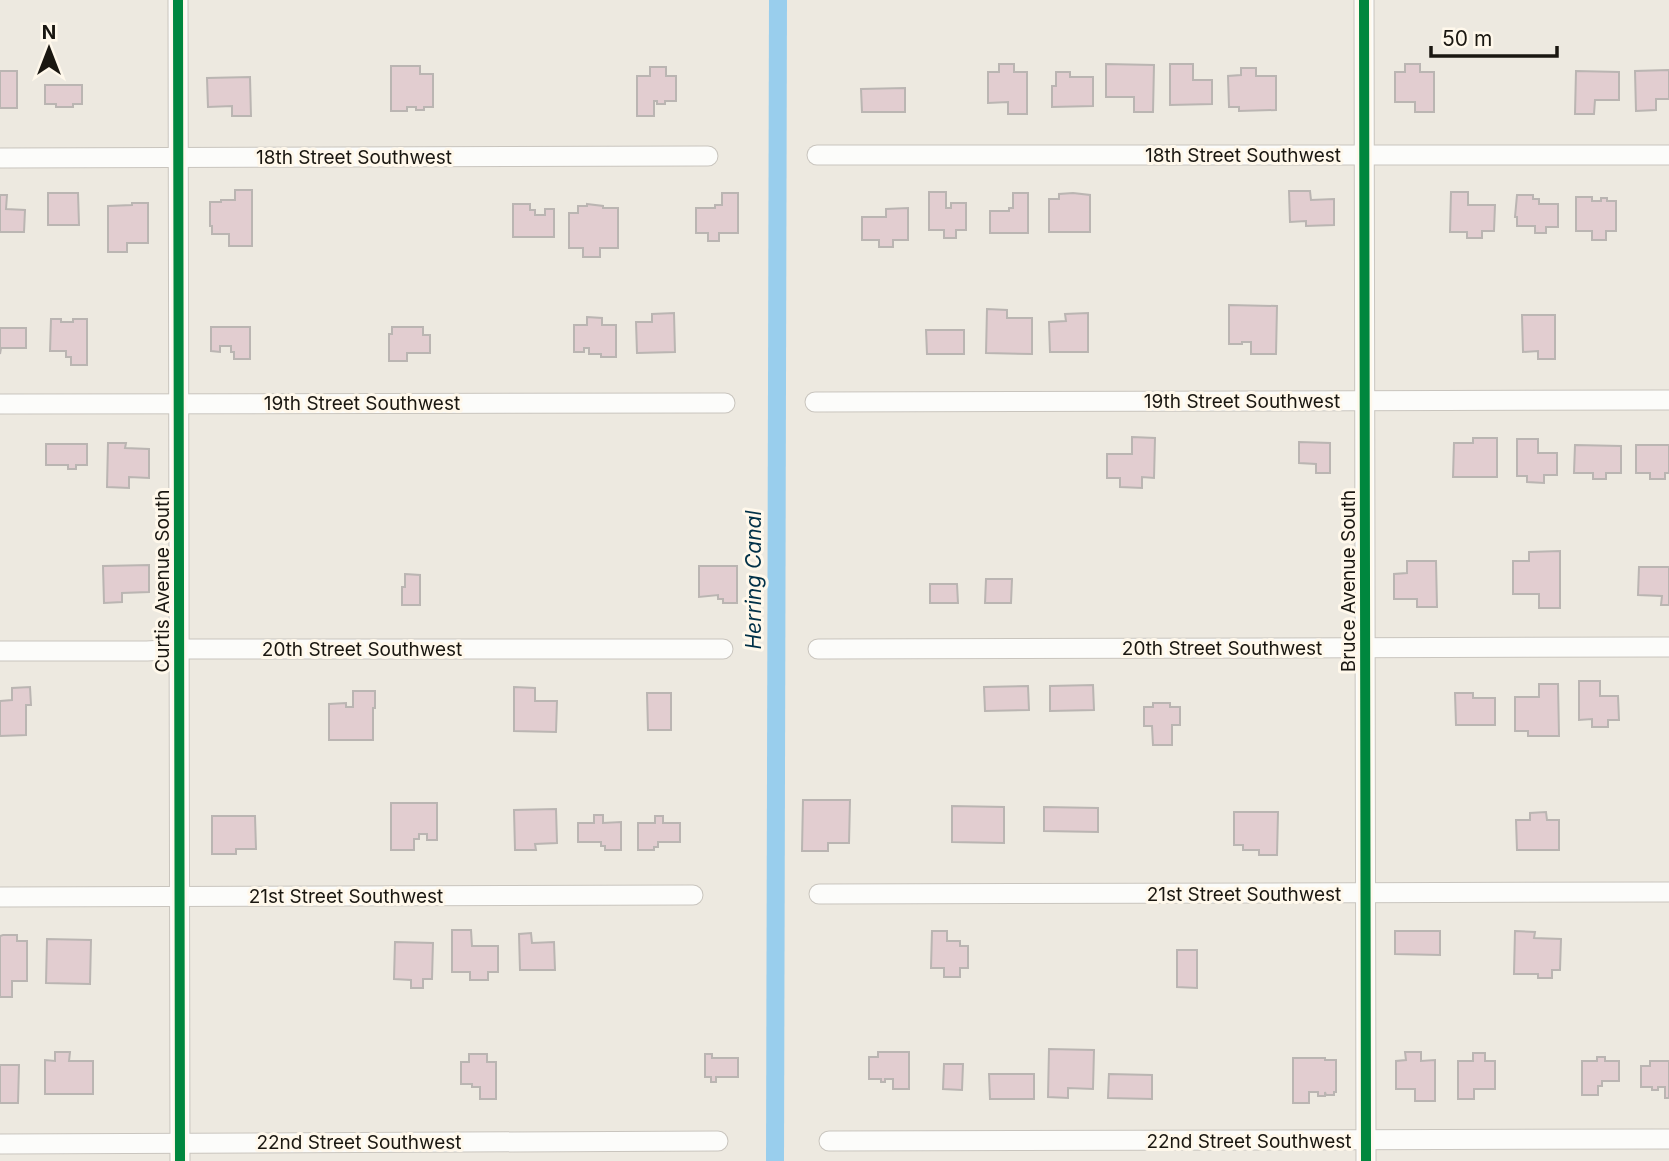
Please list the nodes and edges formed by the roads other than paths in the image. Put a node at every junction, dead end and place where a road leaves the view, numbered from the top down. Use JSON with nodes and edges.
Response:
{"nodes":[{"id":1,"x":178,"y":0,"type":"edge"},
{"id":2,"x":1364,"y":0,"type":"edge"},
{"id":3,"x":817,"y":155,"type":"dead end"},
{"id":4,"x":1364,"y":155,"type":"junction"},
{"id":5,"x":1669,"y":155,"type":"edge"},
{"id":6,"x":708,"y":156,"type":"dead end"},
{"id":7,"x":0,"y":158,"type":"edge"},
{"id":8,"x":179,"y":158,"type":"junction"},
{"id":9,"x":1669,"y":400,"type":"edge"},
{"id":10,"x":1365,"y":401,"type":"junction"},
{"id":11,"x":724,"y":402,"type":"dead end"},
{"id":12,"x":815,"y":402,"type":"dead end"},
{"id":13,"x":0,"y":404,"type":"edge"},
{"id":14,"x":179,"y":404,"type":"junction"},
{"id":15,"x":1669,"y":647,"type":"edge"},
{"id":16,"x":1365,"y":648,"type":"junction"},
{"id":17,"x":180,"y":649,"type":"junction"},
{"id":18,"x":723,"y":649,"type":"dead end"},
{"id":19,"x":818,"y":649,"type":"dead end"},
{"id":20,"x":0,"y":651,"type":"edge"},
{"id":21,"x":1669,"y":892,"type":"edge"},
{"id":22,"x":1366,"y":893,"type":"junction"},
{"id":23,"x":819,"y":894,"type":"dead end"},
{"id":24,"x":180,"y":895,"type":"junction"},
{"id":25,"x":693,"y":895,"type":"dead end"},
{"id":26,"x":0,"y":897,"type":"edge"},
{"id":27,"x":1669,"y":1139,"type":"edge"},
{"id":28,"x":1366,"y":1140,"type":"junction"},
{"id":29,"x":718,"y":1141,"type":"dead end"},
{"id":30,"x":829,"y":1142,"type":"dead end"},
{"id":31,"x":0,"y":1144,"type":"edge"},
{"id":32,"x":180,"y":1152,"type":"edge"},
{"id":33,"x":1366,"y":1161,"type":"edge"}],
"edges":[{"from":1,"to":8,"type":"street","name":"Curtis Avenue South"},
{"from":2,"to":4,"type":"street","name":"Bruce Avenue South"},
{"from":3,"to":4,"type":"street","name":"18th Street Southwest"},
{"from":4,"to":5,"type":"street","name":"18th Street Southwest"},
{"from":4,"to":10,"type":"street","name":"Bruce Avenue South"},
{"from":6,"to":8,"type":"street","name":"18th Street Southwest"},
{"from":7,"to":8,"type":"street","name":"18th Street Southwest"},
{"from":8,"to":14,"type":"street","name":"Curtis Avenue South"},
{"from":9,"to":10,"type":"street","name":"19th Street Southwest"},
{"from":10,"to":12,"type":"street","name":"19th Street Southwest"},
{"from":10,"to":16,"type":"street","name":"Bruce Avenue South"},
{"from":11,"to":14,"type":"street","name":"19th Street Southwest"},
{"from":13,"to":14,"type":"street","name":"19th Street Southwest"},
{"from":14,"to":17,"type":"street","name":"Curtis Avenue South"},
{"from":15,"to":16,"type":"street","name":"20th Street Southwest"},
{"from":16,"to":19,"type":"street","name":"20th Street Southwest"},
{"from":16,"to":22,"type":"street","name":"Bruce Avenue South"},
{"from":17,"to":18,"type":"street","name":"20th Street Southwest"},
{"from":17,"to":20,"type":"street","name":"20th Street Southwest"},
{"from":17,"to":24,"type":"street","name":"Curtis Avenue South"},
{"from":21,"to":22,"type":"street","name":"21st Street Southwest"},
{"from":22,"to":23,"type":"street","name":"21st Street Southwest"},
{"from":22,"to":28,"type":"street","name":"Bruce Avenue South"},
{"from":24,"to":25,"type":"street","name":"21st Street Southwest"},
{"from":24,"to":26,"type":"street","name":"21st Street Southwest"},
{"from":24,"to":32,"type":"street","name":"Curtis Avenue South"},
{"from":27,"to":28,"type":"street","name":"22nd Street Southwest"},
{"from":28,"to":30,"type":"street","name":"22nd Street Southwest"},
{"from":28,"to":33,"type":"street","name":"Bruce Avenue South"},
{"from":29,"to":32,"type":"street","name":"22nd Street Southwest"},
{"from":31,"to":32,"type":"street","name":"22nd Street Southwest"}]}
